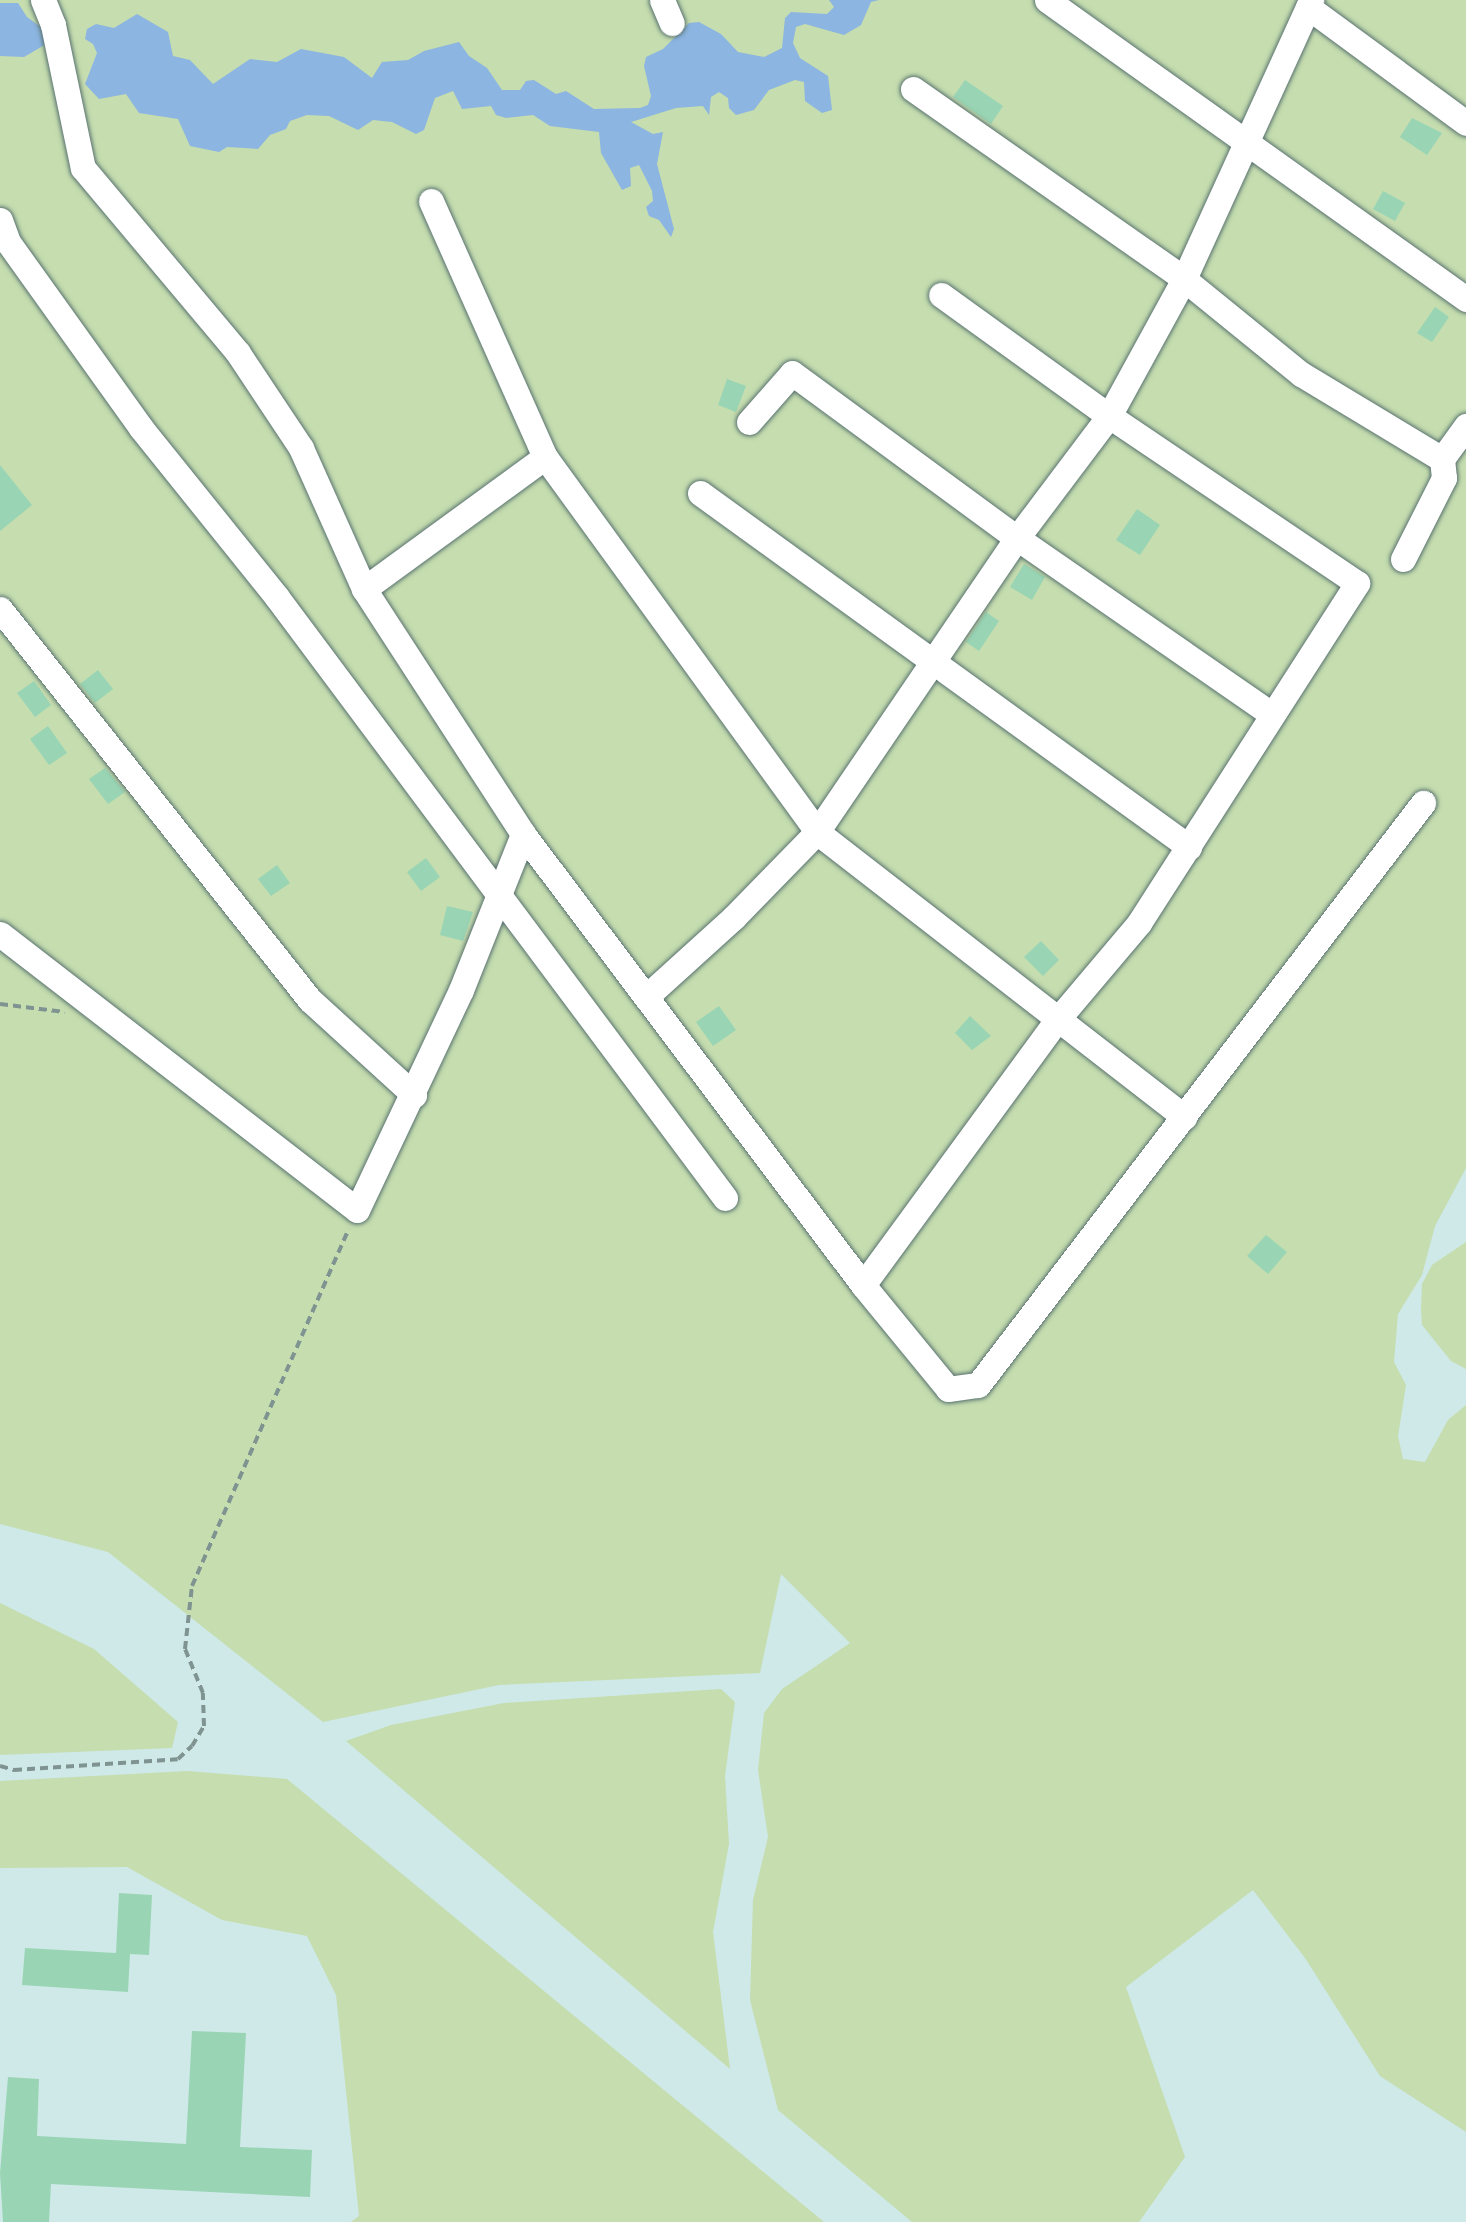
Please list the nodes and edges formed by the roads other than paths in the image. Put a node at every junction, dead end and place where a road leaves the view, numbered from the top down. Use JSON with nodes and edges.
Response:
{"nodes":[{"id":1,"x":44,"y":0,"type":"edge"},
{"id":2,"x":1047,"y":0,"type":"edge"},
{"id":3,"x":1310,"y":4,"type":"edge"},
{"id":4,"x":913,"y":90,"type":"dead end"},
{"id":5,"x":1466,"y":122,"type":"edge"},
{"id":6,"x":1248,"y":143,"type":"junction"},
{"id":7,"x":430,"y":201,"type":"dead end"},
{"id":8,"x":2,"y":229,"type":"edge"},
{"id":9,"x":1184,"y":279,"type":"junction"},
{"id":10,"x":940,"y":295,"type":"dead end"},
{"id":11,"x":1466,"y":299,"type":"edge"},
{"id":12,"x":1108,"y":416,"type":"junction"},
{"id":13,"x":749,"y":422,"type":"dead end"},
{"id":14,"x":1466,"y":426,"type":"edge"},
{"id":15,"x":546,"y":456,"type":"junction"},
{"id":16,"x":1442,"y":459,"type":"junction"},
{"id":17,"x":700,"y":493,"type":"dead end"},
{"id":18,"x":1017,"y":538,"type":"junction"},
{"id":19,"x":1403,"y":560,"type":"dead end"},
{"id":20,"x":364,"y":589,"type":"junction"},
{"id":21,"x":0,"y":609,"type":"edge"},
{"id":22,"x":934,"y":660,"type":"junction"},
{"id":23,"x":1270,"y":713,"type":"junction"},
{"id":24,"x":1423,"y":803,"type":"dead end"},
{"id":25,"x":817,"y":832,"type":"junction"},
{"id":26,"x":522,"y":834,"type":"junction"},
{"id":27,"x":1189,"y":847,"type":"junction"},
{"id":28,"x":497,"y":889,"type":"junction"},
{"id":29,"x":0,"y":934,"type":"edge"},
{"id":30,"x":647,"y":996,"type":"junction"},
{"id":31,"x":1058,"y":1019,"type":"junction"},
{"id":32,"x":414,"y":1095,"type":"junction"},
{"id":33,"x":1184,"y":1117,"type":"junction"},
{"id":34,"x":725,"y":1198,"type":"dead end"},
{"id":35,"x":863,"y":1286,"type":"junction"}],
"edges":[{"from":1,"to":20,"type":"street"},
{"from":2,"to":6,"type":"street"},
{"from":3,"to":5,"type":"street"},
{"from":3,"to":6,"type":"street"},
{"from":4,"to":9,"type":"street"},
{"from":6,"to":9,"type":"street"},
{"from":6,"to":11,"type":"street"},
{"from":7,"to":15,"type":"street"},
{"from":8,"to":28,"type":"street"},
{"from":9,"to":12,"type":"street"},
{"from":9,"to":16,"type":"street"},
{"from":10,"to":12,"type":"street"},
{"from":12,"to":18,"type":"street"},
{"from":12,"to":23,"type":"street"},
{"from":13,"to":18,"type":"street"},
{"from":14,"to":16,"type":"street"},
{"from":15,"to":20,"type":"street"},
{"from":15,"to":25,"type":"street"},
{"from":16,"to":19,"type":"street"},
{"from":17,"to":22,"type":"street"},
{"from":18,"to":22,"type":"street"},
{"from":18,"to":23,"type":"street"},
{"from":20,"to":26,"type":"street"},
{"from":21,"to":32,"type":"street"},
{"from":22,"to":25,"type":"street"},
{"from":22,"to":27,"type":"street"},
{"from":23,"to":27,"type":"street"},
{"from":24,"to":33,"type":"street"},
{"from":25,"to":30,"type":"street"},
{"from":25,"to":31,"type":"street"},
{"from":26,"to":28,"type":"street"},
{"from":26,"to":30,"type":"street"},
{"from":27,"to":31,"type":"street"},
{"from":28,"to":32,"type":"street"},
{"from":28,"to":34,"type":"street"},
{"from":29,"to":32,"type":"street"},
{"from":30,"to":35,"type":"street"},
{"from":31,"to":33,"type":"street"},
{"from":31,"to":35,"type":"street"},
{"from":33,"to":35,"type":"street"}]}
